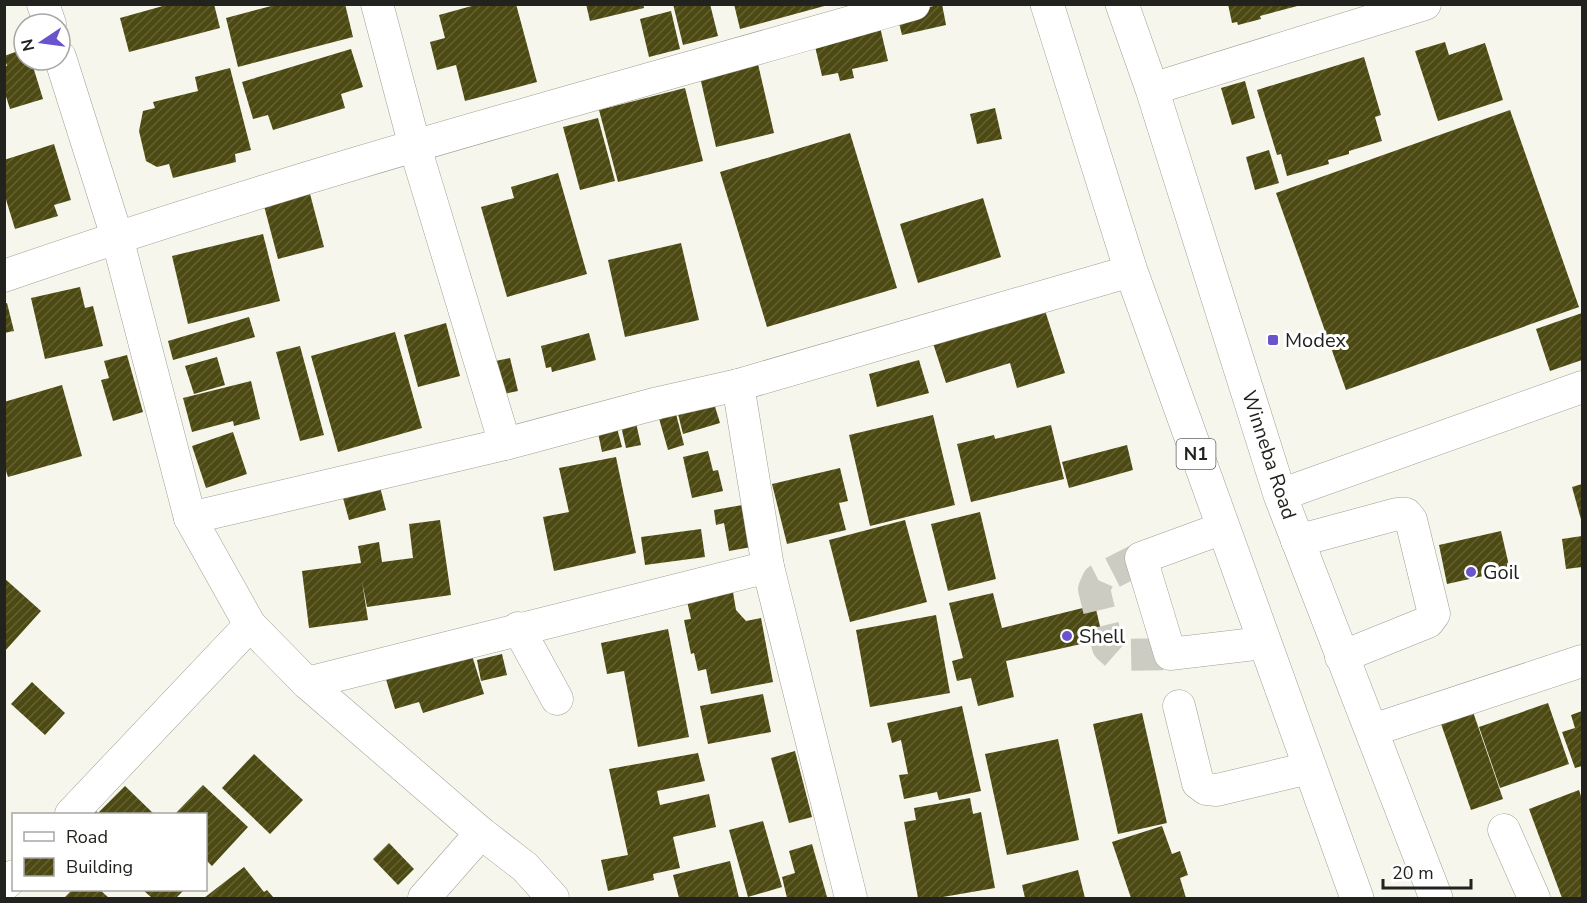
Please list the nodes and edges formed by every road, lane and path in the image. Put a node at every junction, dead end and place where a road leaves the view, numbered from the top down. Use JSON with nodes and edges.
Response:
{"nodes":[{"id":1,"x":377,"y":4,"type":"edge"},
{"id":2,"x":914,"y":4,"type":"edge"},
{"id":3,"x":1047,"y":4,"type":"edge"},
{"id":4,"x":1122,"y":4,"type":"edge"},
{"id":5,"x":1425,"y":4,"type":"edge"},
{"id":6,"x":1393,"y":10,"type":"edge"},
{"id":7,"x":65,"y":72,"type":"edge"},
{"id":8,"x":1152,"y":89,"type":"junction"},
{"id":9,"x":415,"y":147,"type":"junction"},
{"id":10,"x":117,"y":237,"type":"junction"},
{"id":11,"x":1131,"y":271,"type":"junction"},
{"id":12,"x":4,"y":276,"type":"edge"},
{"id":13,"x":738,"y":386,"type":"junction"},
{"id":14,"x":1582,"y":387,"type":"edge"},
{"id":15,"x":505,"y":444,"type":"junction"},
{"id":16,"x":1280,"y":495,"type":"junction"},
{"id":17,"x":190,"y":518,"type":"junction"},
{"id":18,"x":1223,"y":528,"type":"junction"},
{"id":19,"x":1297,"y":540,"type":"junction"},
{"id":20,"x":768,"y":567,"type":"junction"},
{"id":21,"x":250,"y":625,"type":"junction"},
{"id":22,"x":518,"y":628,"type":"junction"},
{"id":23,"x":1263,"y":643,"type":"junction"},
{"id":24,"x":1341,"y":657,"type":"junction"},
{"id":25,"x":1582,"y":661,"type":"edge"},
{"id":26,"x":307,"y":683,"type":"junction"},
{"id":27,"x":557,"y":699,"type":"dead end"},
{"id":28,"x":1179,"y":706,"type":"dead end"},
{"id":29,"x":1373,"y":730,"type":"junction"},
{"id":30,"x":1309,"y":768,"type":"junction"},
{"id":31,"x":72,"y":813,"type":"edge"},
{"id":32,"x":1504,"y":830,"type":"dead end"},
{"id":33,"x":481,"y":833,"type":"junction"},
{"id":34,"x":424,"y":898,"type":"edge"},
{"id":35,"x":553,"y":898,"type":"edge"},
{"id":36,"x":851,"y":898,"type":"edge"},
{"id":37,"x":1357,"y":898,"type":"edge"},
{"id":38,"x":1436,"y":898,"type":"edge"},
{"id":39,"x":1534,"y":898,"type":"edge"}],
"edges":[{"from":1,"to":9,"type":"street"},
{"from":2,"to":9,"type":"street"},
{"from":3,"to":11,"type":"highway","number":"N1"},
{"from":4,"to":8,"type":"highway","name":"Winneba Road"},
{"from":5,"to":6,"type":"street"},
{"from":6,"to":8,"type":"street"},
{"from":7,"to":10,"type":"street"},
{"from":8,"to":16,"type":"highway","name":"Winneba Road"},
{"from":9,"to":10,"type":"street"},
{"from":9,"to":15,"type":"street"},
{"from":10,"to":12,"type":"street"},
{"from":10,"to":17,"type":"street"},
{"from":11,"to":13,"type":"street"},
{"from":11,"to":18,"type":"highway","number":"N1"},
{"from":13,"to":15,"type":"street"},
{"from":13,"to":20,"type":"street"},
{"from":14,"to":16,"type":"street"},
{"from":15,"to":17,"type":"street"},
{"from":16,"to":19,"type":"highway","name":"Winneba Road"},
{"from":17,"to":21,"type":"street"},
{"from":18,"to":23,"type":"highway","number":"N1"},
{"from":18,"to":23,"type":"street"},
{"from":19,"to":24,"type":"highway","name":"Winneba Road"},
{"from":19,"to":24,"type":"street"},
{"from":20,"to":22,"type":"street"},
{"from":20,"to":36,"type":"street"},
{"from":21,"to":26,"type":"street"},
{"from":21,"to":31,"type":"street"},
{"from":22,"to":26,"type":"street"},
{"from":22,"to":27,"type":"street"},
{"from":23,"to":30,"type":"highway","number":"N1"},
{"from":24,"to":29,"type":"highway","name":"Winneba Road"},
{"from":25,"to":29,"type":"street"},
{"from":26,"to":33,"type":"street"},
{"from":28,"to":30,"type":"street"},
{"from":29,"to":38,"type":"highway","name":"Winneba Road"},
{"from":30,"to":37,"type":"highway","number":"N1"},
{"from":32,"to":39,"type":"street"},
{"from":33,"to":34,"type":"street"},
{"from":33,"to":35,"type":"street"}]}
